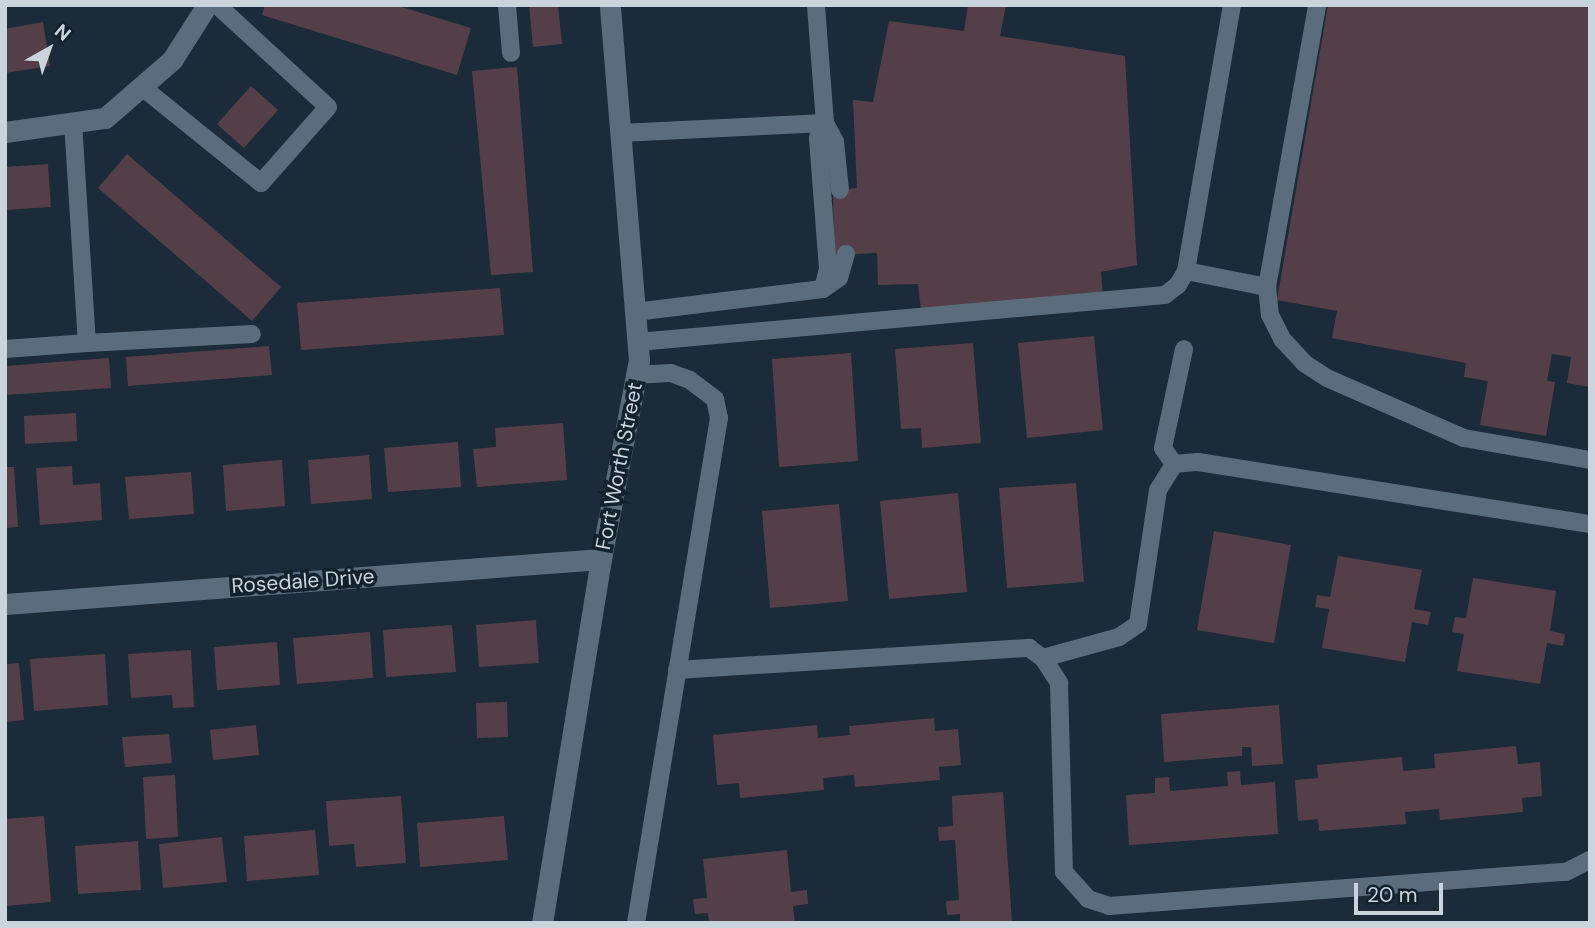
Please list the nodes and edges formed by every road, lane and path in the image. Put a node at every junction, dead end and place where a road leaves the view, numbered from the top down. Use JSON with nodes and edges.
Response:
{"nodes":[{"id":1,"x":207,"y":5,"type":"edge"},
{"id":2,"x":217,"y":5,"type":"edge"},
{"id":3,"x":507,"y":5,"type":"edge"},
{"id":4,"x":610,"y":5,"type":"edge"},
{"id":5,"x":816,"y":5,"type":"edge"},
{"id":6,"x":1231,"y":5,"type":"edge"},
{"id":7,"x":1317,"y":5,"type":"edge"},
{"id":8,"x":511,"y":53,"type":"dead end"},
{"id":9,"x":142,"y":87,"type":"junction"},
{"id":10,"x":73,"y":122,"type":"junction"},
{"id":11,"x":825,"y":123,"type":"junction"},
{"id":12,"x":5,"y":132,"type":"edge"},
{"id":13,"x":620,"y":134,"type":"junction"},
{"id":14,"x":840,"y":190,"type":"dead end"},
{"id":15,"x":846,"y":254,"type":"dead end"},
{"id":16,"x":1186,"y":271,"type":"junction"},
{"id":17,"x":1267,"y":287,"type":"junction"},
{"id":18,"x":823,"y":289,"type":"junction"},
{"id":19,"x":635,"y":312,"type":"junction"},
{"id":20,"x":252,"y":334,"type":"dead end"},
{"id":21,"x":638,"y":342,"type":"junction"},
{"id":22,"x":87,"y":343,"type":"junction"},
{"id":23,"x":5,"y":349,"type":"edge"},
{"id":24,"x":1184,"y":349,"type":"dead end"},
{"id":25,"x":636,"y":375,"type":"junction"},
{"id":26,"x":1590,"y":460,"type":"edge"},
{"id":27,"x":1174,"y":464,"type":"junction"},
{"id":28,"x":1590,"y":524,"type":"edge"},
{"id":29,"x":601,"y":559,"type":"junction"},
{"id":30,"x":5,"y":604,"type":"edge"},
{"id":31,"x":1043,"y":658,"type":"junction"},
{"id":32,"x":677,"y":670,"type":"junction"},
{"id":33,"x":1590,"y":860,"type":"edge"},
{"id":34,"x":536,"y":923,"type":"edge"},
{"id":35,"x":542,"y":923,"type":"edge"},
{"id":36,"x":636,"y":923,"type":"edge"}],
"edges":[{"from":1,"to":9,"type":"street"},
{"from":2,"to":9,"type":"lane"},
{"from":3,"to":8,"type":"lane"},
{"from":4,"to":13,"type":"street","name":"Fort Worth Street"},
{"from":5,"to":11,"type":"lane"},
{"from":6,"to":16,"type":"lane"},
{"from":7,"to":17,"type":"lane"},
{"from":9,"to":10,"type":"street"},
{"from":10,"to":12,"type":"street"},
{"from":10,"to":22,"type":"lane"},
{"from":11,"to":13,"type":"lane"},
{"from":11,"to":14,"type":"lane"},
{"from":11,"to":18,"type":"lane"},
{"from":13,"to":19,"type":"street","name":"Fort Worth Street"},
{"from":15,"to":18,"type":"lane"},
{"from":16,"to":17,"type":"lane"},
{"from":16,"to":21,"type":"lane"},
{"from":17,"to":26,"type":"lane"},
{"from":18,"to":19,"type":"lane"},
{"from":19,"to":21,"type":"street","name":"Fort Worth Street"},
{"from":20,"to":22,"type":"lane"},
{"from":21,"to":25,"type":"street","name":"Fort Worth Street"},
{"from":22,"to":23,"type":"lane"},
{"from":24,"to":27,"type":"lane"},
{"from":25,"to":29,"type":"street","name":"Fort Worth Street"},
{"from":25,"to":32,"type":"lane"},
{"from":27,"to":28,"type":"lane"},
{"from":27,"to":31,"type":"lane"},
{"from":29,"to":30,"type":"street","name":"Rosedale Drive"},
{"from":29,"to":35,"type":"street","name":"Fort Worth Street"},
{"from":31,"to":32,"type":"lane"},
{"from":31,"to":33,"type":"lane"},
{"from":32,"to":36,"type":"lane"},
{"from":34,"to":35,"type":"street"}]}
